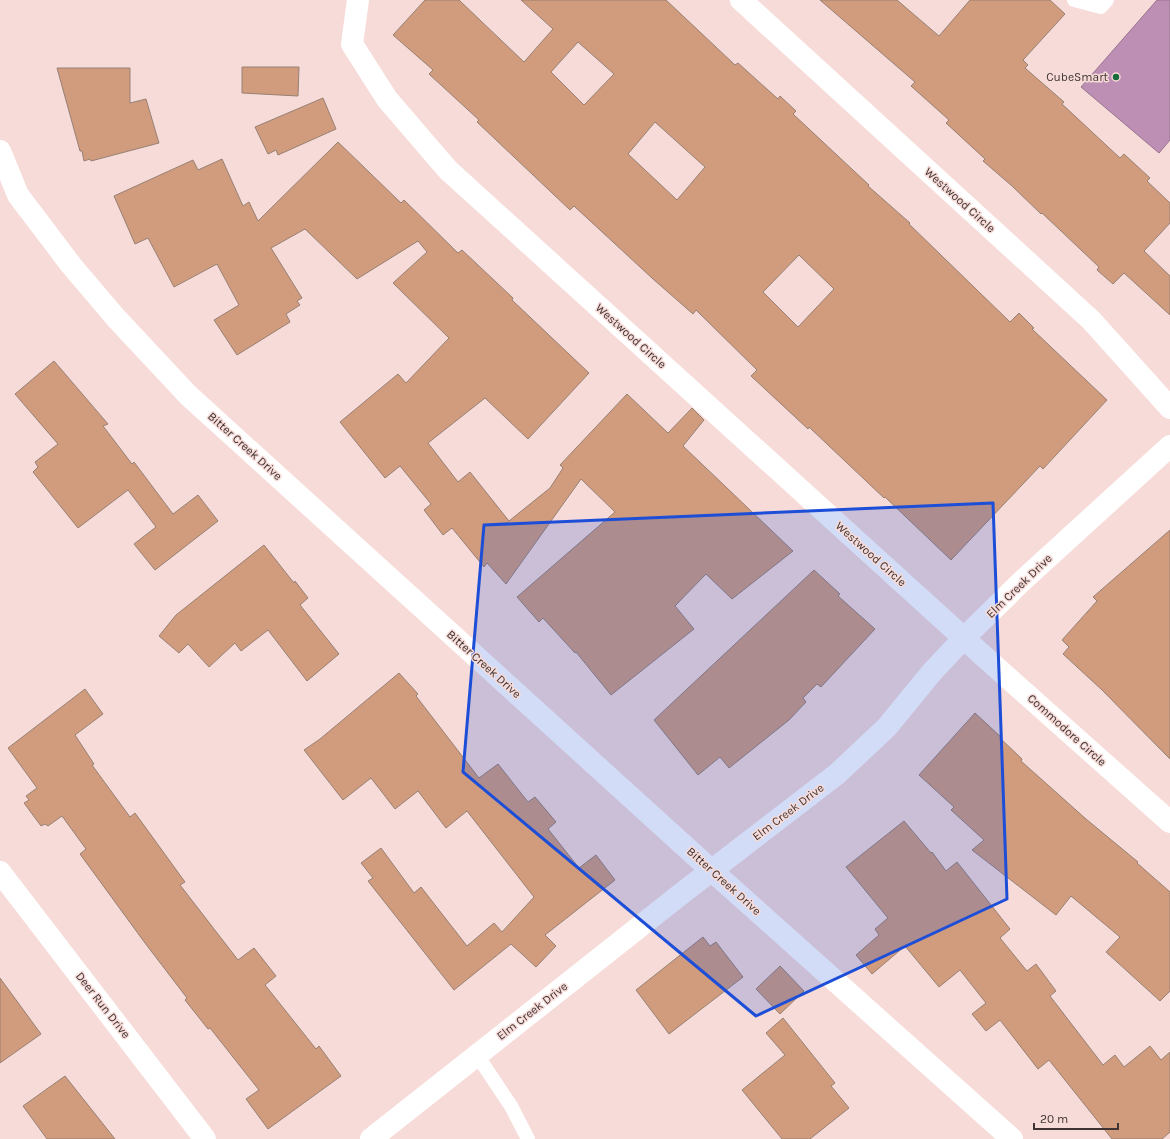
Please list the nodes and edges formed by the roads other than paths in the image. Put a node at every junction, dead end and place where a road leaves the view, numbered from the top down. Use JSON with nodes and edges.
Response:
{"nodes":[{"id":1,"x":358,"y":0,"type":"edge"},
{"id":2,"x":741,"y":0,"type":"edge"},
{"id":3,"x":1074,"y":0,"type":"edge"},
{"id":4,"x":1107,"y":0,"type":"edge"},
{"id":5,"x":0,"y":151,"type":"edge"},
{"id":6,"x":1170,"y":408,"type":"edge"},
{"id":7,"x":1170,"y":446,"type":"edge"},
{"id":8,"x":964,"y":638,"type":"junction"},
{"id":9,"x":1170,"y":822,"type":"edge"},
{"id":10,"x":712,"y":870,"type":"junction"},
{"id":11,"x":0,"y":872,"type":"edge"},
{"id":12,"x":477,"y":1056,"type":"junction"},
{"id":13,"x":205,"y":1139,"type":"edge"},
{"id":14,"x":371,"y":1139,"type":"edge"},
{"id":15,"x":528,"y":1139,"type":"edge"},
{"id":16,"x":1012,"y":1139,"type":"edge"}],
"edges":[{"from":1,"to":8,"type":"street","name":"Westwood Circle"},
{"from":2,"to":6,"type":"street","name":"Westwood Circle"},
{"from":3,"to":4,"type":"lane"},
{"from":5,"to":10,"type":"street","name":"Bitter Creek Drive"},
{"from":7,"to":8,"type":"street","name":"Elm Creek Drive"},
{"from":8,"to":9,"type":"street","name":"Commodore Circle"},
{"from":8,"to":10,"type":"street","name":"Elm Creek Drive"},
{"from":10,"to":12,"type":"street","name":"Elm Creek Drive"},
{"from":10,"to":16,"type":"street","name":"Bitter Creek Drive"},
{"from":11,"to":13,"type":"street","name":"Deer Run Drive"},
{"from":12,"to":14,"type":"street","name":"Elm Creek Drive"},
{"from":12,"to":15,"type":"lane"}]}
